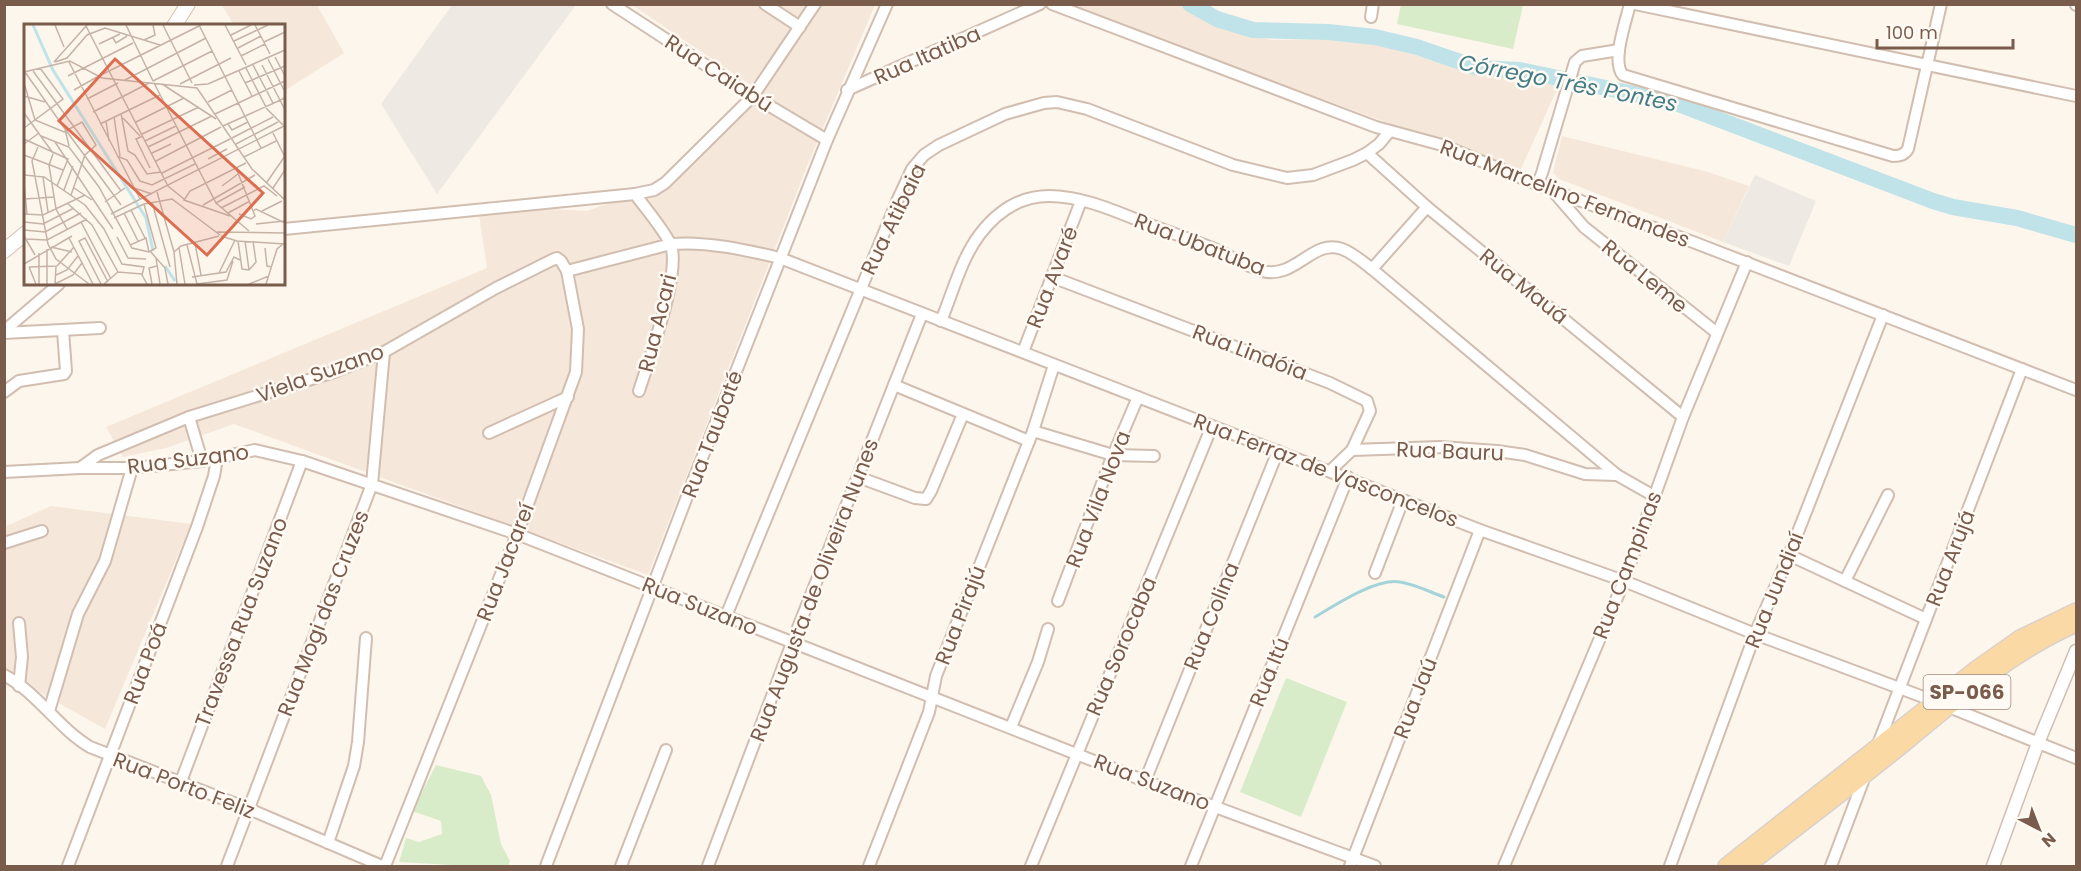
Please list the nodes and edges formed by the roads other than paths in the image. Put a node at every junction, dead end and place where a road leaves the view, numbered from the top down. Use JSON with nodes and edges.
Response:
{"nodes":[{"id":1,"x":612,"y":4,"type":"edge"},
{"id":2,"x":765,"y":4,"type":"edge"},
{"id":3,"x":815,"y":4,"type":"edge"},
{"id":4,"x":887,"y":4,"type":"edge"},
{"id":5,"x":1040,"y":4,"type":"edge"},
{"id":6,"x":1052,"y":4,"type":"edge"},
{"id":7,"x":1373,"y":4,"type":"edge"},
{"id":8,"x":1633,"y":4,"type":"edge"},
{"id":9,"x":1941,"y":4,"type":"edge"},
{"id":10,"x":185,"y":6,"type":"edge"},
{"id":11,"x":1371,"y":17,"type":"dead end"},
{"id":12,"x":175,"y":24,"type":"edge"},
{"id":13,"x":800,"y":27,"type":"junction"},
{"id":14,"x":1619,"y":50,"type":"junction"},
{"id":15,"x":1928,"y":64,"type":"junction"},
{"id":16,"x":847,"y":90,"type":"junction"},
{"id":17,"x":753,"y":96,"type":"junction"},
{"id":18,"x":2076,"y":96,"type":"edge"},
{"id":19,"x":1389,"y":132,"type":"junction"},
{"id":20,"x":827,"y":140,"type":"junction"},
{"id":21,"x":1367,"y":153,"type":"junction"},
{"id":22,"x":1538,"y":183,"type":"junction"},
{"id":23,"x":1551,"y":190,"type":"junction"},
{"id":24,"x":635,"y":194,"type":"junction"},
{"id":25,"x":1081,"y":201,"type":"junction"},
{"id":26,"x":1427,"y":207,"type":"junction"},
{"id":27,"x":285,"y":229,"type":"edge"},
{"id":28,"x":24,"y":236,"type":"edge"},
{"id":29,"x":671,"y":244,"type":"junction"},
{"id":30,"x":24,"y":247,"type":"edge"},
{"id":31,"x":4,"y":252,"type":"edge"},
{"id":32,"x":780,"y":258,"type":"junction"},
{"id":33,"x":1747,"y":262,"type":"junction"},
{"id":34,"x":1372,"y":269,"type":"junction"},
{"id":35,"x":567,"y":271,"type":"junction"},
{"id":36,"x":1052,"y":277,"type":"junction"},
{"id":37,"x":58,"y":285,"type":"edge"},
{"id":38,"x":859,"y":289,"type":"junction"},
{"id":39,"x":922,"y":314,"type":"junction"},
{"id":40,"x":1883,"y":315,"type":"junction"},
{"id":41,"x":941,"y":321,"type":"junction"},
{"id":42,"x":100,"y":328,"type":"dead end"},
{"id":43,"x":63,"y":331,"type":"junction"},
{"id":44,"x":4,"y":332,"type":"edge"},
{"id":45,"x":1717,"y":333,"type":"junction"},
{"id":46,"x":384,"y":352,"type":"junction"},
{"id":47,"x":1023,"y":352,"type":"junction"},
{"id":48,"x":1054,"y":365,"type":"junction"},
{"id":49,"x":2022,"y":369,"type":"junction"},
{"id":50,"x":894,"y":385,"type":"junction"},
{"id":51,"x":2076,"y":390,"type":"edge"},
{"id":52,"x":639,"y":391,"type":"dead end"},
{"id":53,"x":4,"y":392,"type":"edge"},
{"id":54,"x":568,"y":397,"type":"junction"},
{"id":55,"x":1138,"y":397,"type":"junction"},
{"id":56,"x":963,"y":414,"type":"junction"},
{"id":57,"x":189,"y":417,"type":"junction"},
{"id":58,"x":1683,"y":417,"type":"junction"},
{"id":59,"x":1212,"y":426,"type":"junction"},
{"id":60,"x":489,"y":433,"type":"dead end"},
{"id":61,"x":1031,"y":436,"type":"junction"},
{"id":62,"x":1352,"y":450,"type":"junction"},
{"id":63,"x":1278,"y":451,"type":"junction"},
{"id":64,"x":1113,"y":455,"type":"junction"},
{"id":65,"x":1154,"y":456,"type":"dead end"},
{"id":66,"x":217,"y":458,"type":"junction"},
{"id":67,"x":202,"y":461,"type":"junction"},
{"id":68,"x":302,"y":461,"type":"junction"},
{"id":69,"x":80,"y":468,"type":"junction"},
{"id":70,"x":132,"y":468,"type":"junction"},
{"id":71,"x":1330,"y":471,"type":"junction"},
{"id":72,"x":4,"y":472,"type":"edge"},
{"id":73,"x":1617,"y":476,"type":"junction"},
{"id":74,"x":858,"y":477,"type":"junction"},
{"id":75,"x":1348,"y":477,"type":"junction"},
{"id":76,"x":372,"y":484,"type":"junction"},
{"id":77,"x":1888,"y":495,"type":"dead end"},
{"id":78,"x":1654,"y":496,"type":"junction"},
{"id":79,"x":1403,"y":500,"type":"junction"},
{"id":80,"x":1480,"y":530,"type":"junction"},
{"id":81,"x":42,"y":531,"type":"dead end"},
{"id":82,"x":517,"y":534,"type":"junction"},
{"id":83,"x":4,"y":543,"type":"edge"},
{"id":84,"x":1789,"y":555,"type":"junction"},
{"id":85,"x":1375,"y":573,"type":"dead end"},
{"id":86,"x":1624,"y":581,"type":"junction"},
{"id":87,"x":1845,"y":581,"type":"junction"},
{"id":88,"x":653,"y":587,"type":"junction"},
{"id":89,"x":1058,"y":601,"type":"dead end"},
{"id":90,"x":2076,"y":611,"type":"edge"},
{"id":91,"x":726,"y":616,"type":"junction"},
{"id":92,"x":1926,"y":619,"type":"junction"},
{"id":93,"x":19,"y":623,"type":"dead end"},
{"id":94,"x":2076,"y":624,"type":"edge"},
{"id":95,"x":1048,"y":629,"type":"dead end"},
{"id":96,"x":1755,"y":634,"type":"junction"},
{"id":97,"x":366,"y":638,"type":"dead end"},
{"id":98,"x":792,"y":643,"type":"junction"},
{"id":99,"x":2076,"y":651,"type":"edge"},
{"id":100,"x":4,"y":675,"type":"edge"},
{"id":101,"x":19,"y":686,"type":"junction"},
{"id":102,"x":1899,"y":688,"type":"junction"},
{"id":103,"x":932,"y":697,"type":"junction"},
{"id":104,"x":1941,"y":704,"type":"junction"},
{"id":105,"x":49,"y":711,"type":"junction"},
{"id":106,"x":1011,"y":727,"type":"junction"},
{"id":107,"x":2038,"y":743,"type":"junction"},
{"id":108,"x":1877,"y":747,"type":"junction"},
{"id":109,"x":666,"y":750,"type":"dead end"},
{"id":110,"x":1077,"y":753,"type":"junction"},
{"id":111,"x":109,"y":756,"type":"junction"},
{"id":112,"x":2076,"y":758,"type":"edge"},
{"id":113,"x":1866,"y":773,"type":"junction"},
{"id":114,"x":1145,"y":781,"type":"junction"},
{"id":115,"x":180,"y":784,"type":"junction"},
{"id":116,"x":1215,"y":807,"type":"junction"},
{"id":117,"x":249,"y":809,"type":"junction"},
{"id":118,"x":328,"y":843,"type":"junction"},
{"id":119,"x":1351,"y":862,"type":"edge"},
{"id":120,"x":68,"y":867,"type":"edge"},
{"id":121,"x":227,"y":867,"type":"edge"},
{"id":122,"x":383,"y":867,"type":"edge"},
{"id":123,"x":546,"y":867,"type":"edge"},
{"id":124,"x":621,"y":867,"type":"edge"},
{"id":125,"x":708,"y":867,"type":"edge"},
{"id":126,"x":869,"y":867,"type":"edge"},
{"id":127,"x":1031,"y":867,"type":"edge"},
{"id":128,"x":1191,"y":867,"type":"edge"},
{"id":129,"x":1375,"y":867,"type":"edge"},
{"id":130,"x":1504,"y":867,"type":"edge"},
{"id":131,"x":1670,"y":867,"type":"edge"},
{"id":132,"x":1726,"y":867,"type":"edge"},
{"id":133,"x":1747,"y":867,"type":"edge"},
{"id":134,"x":1831,"y":867,"type":"edge"},
{"id":135,"x":1993,"y":867,"type":"edge"}],
"edges":[{"from":1,"to":17,"type":"street","name":"Rua Caiabú"},
{"from":2,"to":13,"type":"street"},
{"from":3,"to":13,"type":"street"},
{"from":4,"to":16,"type":"street","name":"Rua Taubaté"},
{"from":5,"to":16,"type":"street","name":"Rua Itatiba"},
{"from":6,"to":19,"type":"street","name":"Rua Marcelino Fernandes"},
{"from":7,"to":11,"type":"street"},
{"from":8,"to":14,"type":"street"},
{"from":8,"to":15,"type":"street"},
{"from":9,"to":15,"type":"street"},
{"from":10,"to":12,"type":"main road"},
{"from":13,"to":17,"type":"street"},
{"from":14,"to":15,"type":"street"},
{"from":14,"to":22,"type":"street"},
{"from":15,"to":18,"type":"street"},
{"from":16,"to":20,"type":"street","name":"Rua Taubaté"},
{"from":17,"to":20,"type":"street","name":"Rua Caiabú"},
{"from":17,"to":24,"type":"street"},
{"from":19,"to":21,"type":"street","name":"Rua Atibaia"},
{"from":19,"to":22,"type":"street","name":"Rua Marcelino Fernandes"},
{"from":20,"to":32,"type":"street","name":"Rua Taubaté"},
{"from":21,"to":26,"type":"street","name":"Rua Mauá"},
{"from":21,"to":38,"type":"street","name":"Rua Atibaia"},
{"from":22,"to":23,"type":"street","name":"Rua Marcelino Fernandes"},
{"from":23,"to":33,"type":"street","name":"Rua Marcelino Fernandes"},
{"from":23,"to":45,"type":"street","name":"Rua Leme"},
{"from":24,"to":27,"type":"street"},
{"from":24,"to":29,"type":"street","name":"Rua Acari"},
{"from":25,"to":34,"type":"street","name":"Rua Ubatuba"},
{"from":25,"to":36,"type":"street","name":"Rua Avaré"},
{"from":25,"to":41,"type":"street","name":"Rua Ubatuba"},
{"from":26,"to":34,"type":"street"},
{"from":26,"to":58,"type":"street","name":"Rua Mauá"},
{"from":28,"to":31,"type":"main road"},
{"from":29,"to":32,"type":"street","name":"Rua Ferraz de Vasconcelos"},
{"from":29,"to":35,"type":"street","name":"Rua Ferraz de Vasconcelos"},
{"from":29,"to":52,"type":"street","name":"Rua Acari"},
{"from":30,"to":31,"type":"main road"},
{"from":32,"to":38,"type":"street","name":"Rua Ferraz de Vasconcelos"},
{"from":32,"to":88,"type":"street","name":"Rua Taubaté"},
{"from":33,"to":40,"type":"street","name":"Rua Marcelino Fernandes"},
{"from":33,"to":45,"type":"street","name":"Rua Campinas"},
{"from":34,"to":73,"type":"street","name":"Rua Ubatuba"},
{"from":35,"to":46,"type":"street","name":"Viela Suzano"},
{"from":35,"to":54,"type":"street","name":"Rua Jacareí"},
{"from":36,"to":47,"type":"street","name":"Rua Avaré"},
{"from":36,"to":62,"type":"street","name":"Rua Lindóia"},
{"from":37,"to":44,"type":"street"},
{"from":38,"to":39,"type":"street","name":"Rua Ferraz de Vasconcelos"},
{"from":38,"to":91,"type":"street","name":"Rua Atibaia"},
{"from":39,"to":41,"type":"street","name":"Rua Ferraz de Vasconcelos"},
{"from":39,"to":50,"type":"street","name":"Rua Augusta de Oliveira Nunes"},
{"from":40,"to":49,"type":"street","name":"Rua Marcelino Fernandes"},
{"from":40,"to":84,"type":"street","name":"Rua Jundiaí"},
{"from":41,"to":47,"type":"street","name":"Rua Ferraz de Vasconcelos"},
{"from":42,"to":43,"type":"street"},
{"from":43,"to":44,"type":"street"},
{"from":43,"to":53,"type":"street"},
{"from":45,"to":58,"type":"street","name":"Rua Campinas"},
{"from":46,"to":57,"type":"street","name":"Viela Suzano"},
{"from":46,"to":76,"type":"street","name":"Rua Mogi das Cruzes"},
{"from":47,"to":48,"type":"street","name":"Rua Ferraz de Vasconcelos"},
{"from":48,"to":55,"type":"street","name":"Rua Ferraz de Vasconcelos"},
{"from":48,"to":61,"type":"street","name":"Rua Pirajú"},
{"from":49,"to":51,"type":"street","name":"Rua Marcelino Fernandes"},
{"from":49,"to":92,"type":"street","name":"Rua Arujá"},
{"from":50,"to":56,"type":"street"},
{"from":50,"to":74,"type":"street","name":"Rua Augusta de Oliveira Nunes"},
{"from":54,"to":60,"type":"street"},
{"from":54,"to":82,"type":"street","name":"Rua Jacareí"},
{"from":55,"to":59,"type":"street","name":"Rua Ferraz de Vasconcelos"},
{"from":55,"to":64,"type":"street","name":"Rua Vila Nova"},
{"from":56,"to":61,"type":"street"},
{"from":56,"to":74,"type":"street"},
{"from":57,"to":67,"type":"street"},
{"from":57,"to":69,"type":"street","name":"Viela Suzano"},
{"from":58,"to":78,"type":"street","name":"Rua Campinas"},
{"from":59,"to":63,"type":"street","name":"Rua Ferraz de Vasconcelos"},
{"from":59,"to":110,"type":"street","name":"Rua Sorocaba"},
{"from":61,"to":64,"type":"street"},
{"from":61,"to":103,"type":"street","name":"Rua Pirajú"},
{"from":62,"to":71,"type":"street","name":"Rua Lindóia"},
{"from":62,"to":73,"type":"street","name":"Rua Bauru"},
{"from":63,"to":71,"type":"street","name":"Rua Ferraz de Vasconcelos"},
{"from":63,"to":114,"type":"street","name":"Rua Colina"},
{"from":64,"to":65,"type":"street"},
{"from":64,"to":89,"type":"street","name":"Rua Vila Nova"},
{"from":66,"to":67,"type":"street","name":"Rua Suzano"},
{"from":66,"to":68,"type":"street","name":"Rua Suzano"},
{"from":66,"to":111,"type":"street","name":"Rua Poá"},
{"from":67,"to":70,"type":"street","name":"Rua Suzano"},
{"from":68,"to":76,"type":"street","name":"Rua Suzano"},
{"from":68,"to":115,"type":"street","name":"Travessa Rua Suzano"},
{"from":69,"to":70,"type":"street","name":"Rua Suzano"},
{"from":69,"to":72,"type":"street","name":"Rua Suzano"},
{"from":70,"to":105,"type":"street"},
{"from":71,"to":75,"type":"street","name":"Rua Ferraz de Vasconcelos"},
{"from":73,"to":78,"type":"street","name":"Rua Ubatuba"},
{"from":74,"to":98,"type":"street","name":"Rua Augusta de Oliveira Nunes"},
{"from":75,"to":79,"type":"street","name":"Rua Ferraz de Vasconcelos"},
{"from":75,"to":116,"type":"street","name":"Rua Itú"},
{"from":76,"to":82,"type":"street","name":"Rua Suzano"},
{"from":76,"to":117,"type":"street","name":"Rua Mogi das Cruzes"},
{"from":77,"to":87,"type":"street"},
{"from":78,"to":86,"type":"street","name":"Rua Campinas"},
{"from":79,"to":80,"type":"street","name":"Rua Ferraz de Vasconcelos"},
{"from":79,"to":85,"type":"street"},
{"from":80,"to":86,"type":"street","name":"Rua Ferraz de Vasconcelos"},
{"from":80,"to":119,"type":"street","name":"Rua Jaú"},
{"from":81,"to":83,"type":"street"},
{"from":82,"to":88,"type":"street","name":"Rua Suzano"},
{"from":82,"to":122,"type":"street","name":"Rua Jacareí"},
{"from":84,"to":87,"type":"street"},
{"from":84,"to":96,"type":"street","name":"Rua Jundiaí"},
{"from":86,"to":96,"type":"street","name":"Rua Ferraz de Vasconcelos"},
{"from":86,"to":130,"type":"street","name":"Rua Campinas"},
{"from":87,"to":92,"type":"street"},
{"from":88,"to":91,"type":"street","name":"Rua Suzano"},
{"from":88,"to":123,"type":"street","name":"Rua Taubaté"},
{"from":90,"to":104,"type":"main road","number":"SP-066"},
{"from":91,"to":98,"type":"street","name":"Rua Suzano"},
{"from":92,"to":102,"type":"street","name":"Rua Arujá"},
{"from":93,"to":101,"type":"street"},
{"from":94,"to":104,"type":"main road","number":"SP-066"},
{"from":95,"to":106,"type":"street"},
{"from":96,"to":102,"type":"street","name":"Rua Ferraz de Vasconcelos"},
{"from":96,"to":131,"type":"street","name":"Rua Jundiaí"},
{"from":97,"to":118,"type":"street"},
{"from":98,"to":103,"type":"street","name":"Rua Suzano"},
{"from":98,"to":125,"type":"street","name":"Rua Augusta de Oliveira Nunes"},
{"from":99,"to":107,"type":"street"},
{"from":100,"to":101,"type":"street","name":"Rua Porto Feliz"},
{"from":101,"to":105,"type":"street","name":"Rua Porto Feliz"},
{"from":102,"to":104,"type":"street","name":"Rua Ferraz de Vasconcelos"},
{"from":102,"to":108,"type":"street","name":"Rua Arujá"},
{"from":103,"to":106,"type":"street","name":"Rua Suzano"},
{"from":103,"to":126,"type":"street","name":"Rua Pirajú"},
{"from":104,"to":107,"type":"street","name":"Rua Ferraz de Vasconcelos"},
{"from":104,"to":108,"type":"main road","number":"SP-066"},
{"from":104,"to":113,"type":"main road","number":"SP-066"},
{"from":105,"to":111,"type":"street","name":"Rua Porto Feliz"},
{"from":106,"to":110,"type":"street","name":"Rua Suzano"},
{"from":107,"to":112,"type":"street","name":"Rua Ferraz de Vasconcelos"},
{"from":107,"to":135,"type":"street"},
{"from":108,"to":132,"type":"main road","number":"SP-066"},
{"from":109,"to":124,"type":"street"},
{"from":110,"to":114,"type":"street","name":"Rua Suzano"},
{"from":110,"to":127,"type":"street","name":"Rua Sorocaba"},
{"from":111,"to":115,"type":"street","name":"Rua Porto Feliz"},
{"from":111,"to":120,"type":"street","name":"Rua Poá"},
{"from":113,"to":133,"type":"main road","number":"SP-066"},
{"from":113,"to":134,"type":"street"},
{"from":114,"to":116,"type":"street","name":"Rua Suzano"},
{"from":115,"to":117,"type":"street","name":"Rua Porto Feliz"},
{"from":116,"to":119,"type":"street","name":"Rua Suzano"},
{"from":116,"to":128,"type":"street","name":"Rua Itú"},
{"from":117,"to":118,"type":"street","name":"Rua Porto Feliz"},
{"from":117,"to":121,"type":"street","name":"Rua Mogi das Cruzes"},
{"from":118,"to":122,"type":"street","name":"Rua Porto Feliz"},
{"from":119,"to":129,"type":"street","name":"Rua Suzano"}]}
